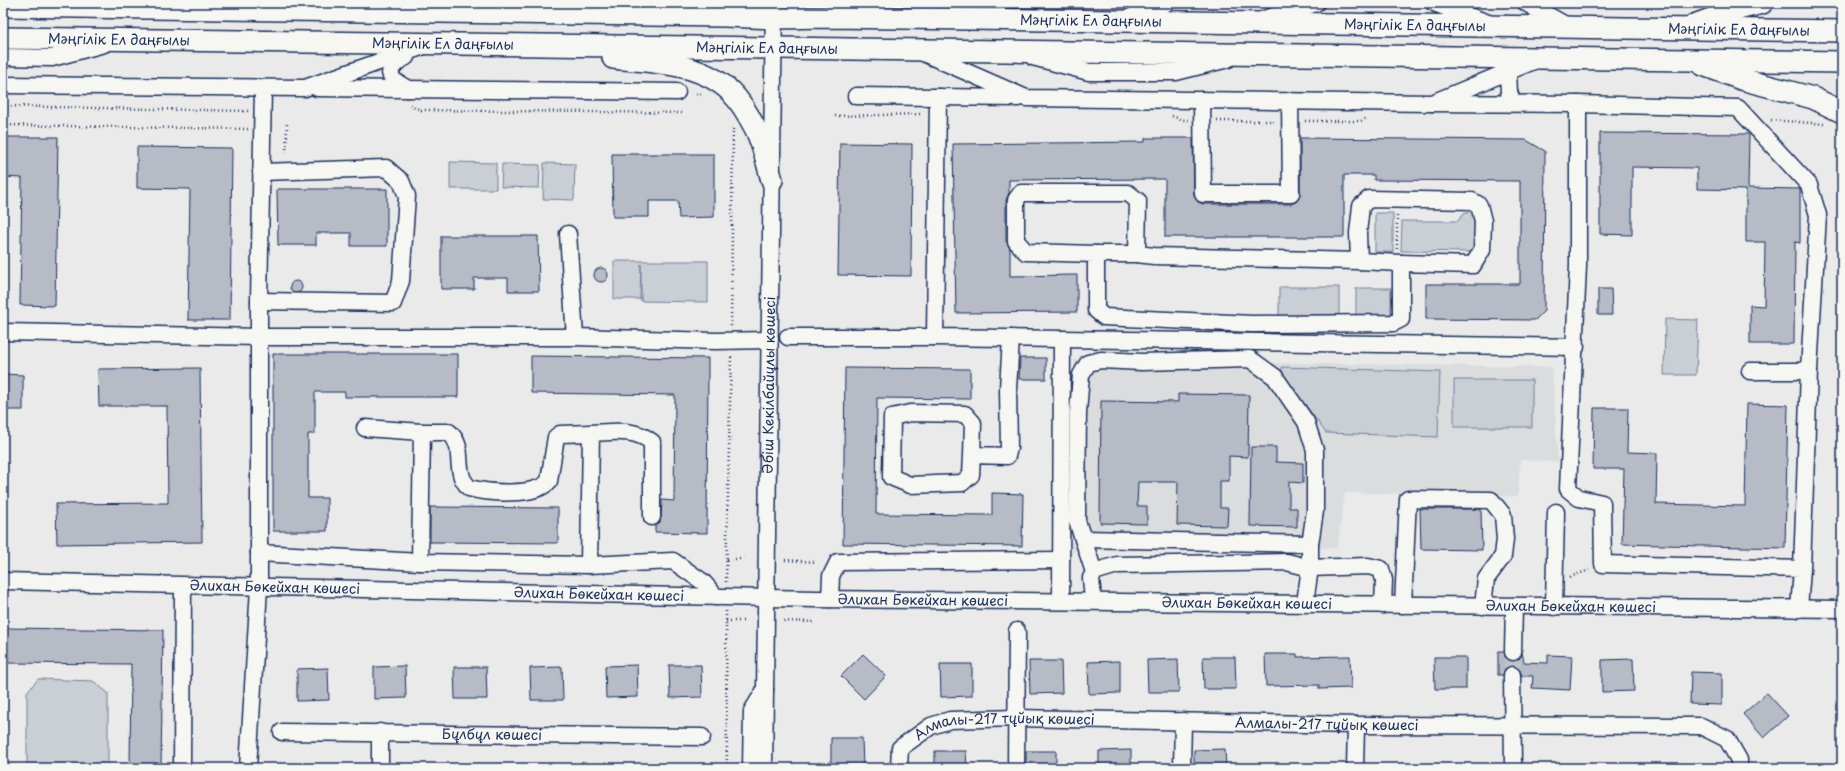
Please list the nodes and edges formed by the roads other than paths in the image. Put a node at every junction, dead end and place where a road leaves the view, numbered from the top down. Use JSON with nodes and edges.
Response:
{"nodes":[{"id":1,"x":334,"y":3,"type":"edge"},
{"id":2,"x":507,"y":3,"type":"edge"},
{"id":3,"x":659,"y":3,"type":"edge"},
{"id":4,"x":871,"y":3,"type":"edge"},
{"id":5,"x":1166,"y":3,"type":"edge"},
{"id":6,"x":1316,"y":3,"type":"edge"},
{"id":7,"x":1434,"y":3,"type":"edge"},
{"id":8,"x":1526,"y":3,"type":"edge"},
{"id":9,"x":1762,"y":3,"type":"edge"},
{"id":10,"x":3,"y":6,"type":"edge"},
{"id":11,"x":306,"y":10,"type":"junction"},
{"id":12,"x":774,"y":10,"type":"edge"},
{"id":13,"x":537,"y":13,"type":"junction"},
{"id":14,"x":626,"y":14,"type":"junction"},
{"id":15,"x":927,"y":19,"type":"junction"},
{"id":16,"x":1121,"y":21,"type":"junction"},
{"id":17,"x":1251,"y":23,"type":"junction"},
{"id":18,"x":1497,"y":26,"type":"junction"},
{"id":19,"x":1571,"y":28,"type":"junction"},
{"id":20,"x":1683,"y":29,"type":"junction"},
{"id":21,"x":1842,"y":31,"type":"edge"},
{"id":22,"x":3,"y":38,"type":"edge"},
{"id":23,"x":120,"y":40,"type":"junction"},
{"id":24,"x":433,"y":43,"type":"junction"},
{"id":25,"x":517,"y":45,"type":"junction"},
{"id":26,"x":773,"y":48,"type":"junction"},
{"id":27,"x":916,"y":50,"type":"junction"},
{"id":28,"x":3,"y":57,"type":"edge"},
{"id":29,"x":1541,"y":58,"type":"junction"},
{"id":30,"x":1689,"y":60,"type":"junction"},
{"id":31,"x":1842,"y":62,"type":"edge"},
{"id":32,"x":1508,"y":72,"type":"junction"},
{"id":33,"x":3,"y":85,"type":"edge"},
{"id":34,"x":263,"y":88,"type":"junction"},
{"id":35,"x":305,"y":88,"type":"junction"},
{"id":36,"x":408,"y":89,"type":"junction"},
{"id":37,"x":677,"y":92,"type":"road end"},
{"id":38,"x":856,"y":96,"type":"dead end"},
{"id":39,"x":938,"y":97,"type":"junction"},
{"id":40,"x":1026,"y":98,"type":"junction"},
{"id":41,"x":1202,"y":100,"type":"junction"},
{"id":42,"x":1290,"y":101,"type":"junction"},
{"id":43,"x":1432,"y":103,"type":"junction"},
{"id":44,"x":1513,"y":103,"type":"junction"},
{"id":45,"x":1578,"y":104,"type":"junction"},
{"id":46,"x":1842,"y":112,"type":"edge"},
{"id":47,"x":261,"y":172,"type":"junction"},
{"id":48,"x":772,"y":180,"type":"junction"},
{"id":49,"x":568,"y":234,"type":"dead end"},
{"id":50,"x":1096,"y":254,"type":"junction"},
{"id":51,"x":1137,"y":254,"type":"junction"},
{"id":52,"x":1359,"y":261,"type":"junction"},
{"id":53,"x":1399,"y":263,"type":"junction"},
{"id":54,"x":259,"y":301,"type":"junction"},
{"id":55,"x":1252,"y":324,"type":"junction"},
{"id":56,"x":3,"y":332,"type":"edge"},
{"id":57,"x":260,"y":337,"type":"junction"},
{"id":58,"x":575,"y":337,"type":"junction"},
{"id":59,"x":788,"y":337,"type":"dead end"},
{"id":60,"x":934,"y":337,"type":"junction"},
{"id":61,"x":1011,"y":338,"type":"junction"},
{"id":62,"x":1062,"y":339,"type":"junction"},
{"id":63,"x":770,"y":340,"type":"junction"},
{"id":64,"x":1251,"y":342,"type":"junction"},
{"id":65,"x":1576,"y":347,"type":"junction"},
{"id":66,"x":1750,"y":371,"type":"dead end"},
{"id":67,"x":1809,"y":371,"type":"junction"},
{"id":68,"x":365,"y":428,"type":"dead end"},
{"id":69,"x":422,"y":432,"type":"junction"},
{"id":70,"x":591,"y":433,"type":"junction"},
{"id":71,"x":972,"y":455,"type":"junction"},
{"id":72,"x":1556,"y":512,"type":"dead end"},
{"id":73,"x":652,"y":517,"type":"dead end"},
{"id":74,"x":1084,"y":539,"type":"junction"},
{"id":75,"x":1310,"y":544,"type":"junction"},
{"id":76,"x":259,"y":553,"type":"junction"},
{"id":77,"x":1061,"y":560,"type":"junction"},
{"id":78,"x":420,"y":562,"type":"junction"},
{"id":79,"x":589,"y":565,"type":"junction"},
{"id":80,"x":1310,"y":568,"type":"junction"},
{"id":81,"x":1802,"y":569,"type":"junction"},
{"id":82,"x":1094,"y":572,"type":"junction"},
{"id":83,"x":3,"y":581,"type":"edge"},
{"id":84,"x":183,"y":586,"type":"junction"},
{"id":85,"x":259,"y":588,"type":"junction"},
{"id":86,"x":721,"y":597,"type":"junction"},
{"id":87,"x":767,"y":598,"type":"junction"},
{"id":88,"x":830,"y":599,"type":"junction"},
{"id":89,"x":1093,"y":600,"type":"junction"},
{"id":90,"x":1061,"y":601,"type":"junction"},
{"id":91,"x":1305,"y":603,"type":"junction"},
{"id":92,"x":1383,"y":605,"type":"junction"},
{"id":93,"x":1403,"y":605,"type":"junction"},
{"id":94,"x":1483,"y":606,"type":"junction"},
{"id":95,"x":1514,"y":606,"type":"junction"},
{"id":96,"x":1554,"y":607,"type":"junction"},
{"id":97,"x":1799,"y":609,"type":"junction"},
{"id":98,"x":1842,"y":609,"type":"edge"},
{"id":99,"x":1017,"y":631,"type":"dead end"},
{"id":100,"x":1513,"y":652,"type":"tunnel mouth"},
{"id":101,"x":1512,"y":675,"type":"tunnel mouth"},
{"id":102,"x":765,"y":690,"type":"junction"},
{"id":103,"x":1016,"y":718,"type":"junction"},
{"id":104,"x":1183,"y":721,"type":"junction"},
{"id":105,"x":1356,"y":725,"type":"junction"},
{"id":106,"x":1512,"y":726,"type":"junction"},
{"id":107,"x":282,"y":732,"type":"dead end"},
{"id":108,"x":380,"y":732,"type":"junction"},
{"id":109,"x":702,"y":737,"type":"dead end"},
{"id":110,"x":182,"y":768,"type":"edge"},
{"id":111,"x":248,"y":768,"type":"edge"},
{"id":112,"x":380,"y":768,"type":"edge"},
{"id":113,"x":751,"y":768,"type":"edge"},
{"id":114,"x":764,"y":768,"type":"edge"},
{"id":115,"x":899,"y":768,"type":"edge"},
{"id":116,"x":1016,"y":768,"type":"edge"},
{"id":117,"x":1182,"y":768,"type":"edge"},
{"id":118,"x":1355,"y":768,"type":"edge"},
{"id":119,"x":1513,"y":768,"type":"edge"},
{"id":120,"x":1739,"y":768,"type":"edge"}],
"edges":[{"from":1,"to":11,"type":"street"},
{"from":2,"to":13,"type":"street"},
{"from":3,"to":14,"type":"main road"},
{"from":4,"to":15,"type":"main road"},
{"from":5,"to":16,"type":"street"},
{"from":6,"to":17,"type":"street"},
{"from":7,"to":18,"type":"street"},
{"from":8,"to":19,"type":"street"},
{"from":9,"to":20,"type":"main road"},
{"from":10,"to":11,"type":"main road","name":"Мәңгілік Ел даңғылы"},
{"from":11,"to":13,"type":"main road","name":"Мәңгілік Ел даңғылы"},
{"from":12,"to":14,"type":"main road","name":"Мәңгілік Ел даңғылы"},
{"from":12,"to":15,"type":"main road","name":"Мәңгілік Ел даңғылы"},
{"from":12,"to":26,"type":"street","name":"Әбіш Кекілбайұлы көшесі"},
{"from":13,"to":14,"type":"main road","name":"Мәңгілік Ел даңғылы"},
{"from":15,"to":16,"type":"main road","name":"Мәңгілік Ел даңғылы"},
{"from":16,"to":17,"type":"main road","name":"Мәңгілік Ел даңғылы"},
{"from":17,"to":18,"type":"main road","name":"Мәңгілік Ел даңғылы"},
{"from":18,"to":19,"type":"main road","name":"Мәңгілік Ел даңғылы"},
{"from":19,"to":20,"type":"main road","name":"Мәңгілік Ел даңғылы"},
{"from":20,"to":21,"type":"main road","name":"Мәңгілік Ел даңғылы"},
{"from":22,"to":23,"type":"main road","name":"Мәңгілік Ел даңғылы"},
{"from":23,"to":24,"type":"main road","name":"Мәңгілік Ел даңғылы"},
{"from":23,"to":28,"type":"street"},
{"from":24,"to":25,"type":"main road","name":"Мәңгілік Ел даңғылы"},
{"from":24,"to":35,"type":"street"},
{"from":24,"to":36,"type":"street"},
{"from":25,"to":26,"type":"main road","name":"Мәңгілік Ел даңғылы"},
{"from":25,"to":48,"type":"main road"},
{"from":26,"to":27,"type":"main road","name":"Мәңгілік Ел даңғылы"},
{"from":26,"to":48,"type":"street","name":"Әбіш Кекілбайұлы көшесі"},
{"from":27,"to":29,"type":"main road","name":"Мәңгілік Ел даңғылы"},
{"from":27,"to":40,"type":"street"},
{"from":29,"to":30,"type":"main road","name":"Мәңгілік Ел даңғылы"},
{"from":29,"to":32,"type":"street"},
{"from":30,"to":31,"type":"main road","name":"Мәңгілік Ел даңғылы"},
{"from":30,"to":46,"type":"main road"},
{"from":32,"to":43,"type":"street"},
{"from":32,"to":44,"type":"street"},
{"from":33,"to":34,"type":"street"},
{"from":34,"to":35,"type":"street"},
{"from":34,"to":47,"type":"street"},
{"from":35,"to":36,"type":"street"},
{"from":36,"to":37,"type":"street"},
{"from":38,"to":39,"type":"street"},
{"from":39,"to":40,"type":"street"},
{"from":39,"to":60,"type":"street"},
{"from":40,"to":41,"type":"street"},
{"from":41,"to":42,"type":"street"},
{"from":41,"to":42,"type":"street"},
{"from":42,"to":43,"type":"street"},
{"from":43,"to":44,"type":"street"},
{"from":44,"to":45,"type":"street"},
{"from":45,"to":65,"type":"street"},
{"from":45,"to":67,"type":"street"},
{"from":47,"to":54,"type":"street"},
{"from":47,"to":54,"type":"street"},
{"from":48,"to":63,"type":"street","name":"Әбіш Кекілбайұлы көшесі"},
{"from":49,"to":58,"type":"street"},
{"from":50,"to":51,"type":"street"},
{"from":50,"to":51,"type":"street"},
{"from":50,"to":55,"type":"street"},
{"from":51,"to":52,"type":"street"},
{"from":52,"to":53,"type":"street"},
{"from":52,"to":53,"type":"street"},
{"from":53,"to":55,"type":"street"},
{"from":54,"to":57,"type":"street"},
{"from":55,"to":64,"type":"street"},
{"from":56,"to":57,"type":"street"},
{"from":57,"to":58,"type":"street"},
{"from":57,"to":76,"type":"street"},
{"from":58,"to":63,"type":"street"},
{"from":59,"to":60,"type":"street"},
{"from":60,"to":61,"type":"street"},
{"from":61,"to":62,"type":"street"},
{"from":61,"to":71,"type":"street"},
{"from":62,"to":64,"type":"street"},
{"from":62,"to":77,"type":"street"},
{"from":63,"to":87,"type":"street","name":"Әбіш Кекілбайұлы көшесі"},
{"from":64,"to":65,"type":"street"},
{"from":65,"to":81,"type":"street"},
{"from":66,"to":67,"type":"street"},
{"from":67,"to":81,"type":"street"},
{"from":68,"to":69,"type":"street"},
{"from":69,"to":70,"type":"street"},
{"from":69,"to":78,"type":"street"},
{"from":70,"to":73,"type":"street"},
{"from":70,"to":79,"type":"street"},
{"from":71,"to":71,"type":"street"},
{"from":72,"to":96,"type":"street"},
{"from":74,"to":75,"type":"street"},
{"from":74,"to":75,"type":"street"},
{"from":74,"to":82,"type":"street"},
{"from":75,"to":80,"type":"street"},
{"from":76,"to":78,"type":"street"},
{"from":76,"to":85,"type":"street"},
{"from":77,"to":88,"type":"street"},
{"from":77,"to":90,"type":"street"},
{"from":78,"to":79,"type":"street"},
{"from":79,"to":86,"type":"street"},
{"from":80,"to":82,"type":"street"},
{"from":80,"to":91,"type":"street"},
{"from":80,"to":92,"type":"street"},
{"from":81,"to":97,"type":"street"},
{"from":82,"to":89,"type":"street"},
{"from":83,"to":84,"type":"street","name":"Әлихан Бөкейхан көшесі"},
{"from":84,"to":85,"type":"street","name":"Әлихан Бөкейхан көшесі"},
{"from":84,"to":110,"type":"street"},
{"from":85,"to":86,"type":"street","name":"Әлихан Бөкейхан көшесі"},
{"from":85,"to":111,"type":"street"},
{"from":86,"to":87,"type":"street","name":"Әлихан Бөкейхан көшесі"},
{"from":87,"to":88,"type":"street","name":"Әлихан Бөкейхан көшесі"},
{"from":87,"to":102,"type":"street","name":"Әбіш Кекілбайұлы көшесі"},
{"from":88,"to":90,"type":"street","name":"Әлихан Бөкейхан көшесі"},
{"from":89,"to":90,"type":"street","name":"Әлихан Бөкейхан көшесі"},
{"from":89,"to":91,"type":"street","name":"Әлихан Бөкейхан көшесі"},
{"from":91,"to":92,"type":"street","name":"Әлихан Бөкейхан көшесі"},
{"from":92,"to":93,"type":"street","name":"Әлихан Бөкейхан көшесі"},
{"from":93,"to":94,"type":"street","name":"Әлихан Бөкейхан көшесі"},
{"from":93,"to":94,"type":"street"},
{"from":94,"to":95,"type":"street","name":"Әлихан Бөкейхан көшесі"},
{"from":95,"to":96,"type":"street","name":"Әлихан Бөкейхан көшесі"},
{"from":95,"to":100,"type":"street"},
{"from":96,"to":97,"type":"street","name":"Әлихан Бөкейхан көшесі"},
{"from":97,"to":98,"type":"street","name":"Әлихан Бөкейхан көшесі"},
{"from":99,"to":103,"type":"street"},
{"from":101,"to":106,"type":"street"},
{"from":102,"to":113,"type":"street"},
{"from":102,"to":114,"type":"street","name":"Әбіш Кекілбайұлы көшесі"},
{"from":103,"to":104,"type":"street","name":"Алмалы-217 тұйық көшесі"},
{"from":103,"to":115,"type":"street","name":"Алмалы-217 тұйық көшесі"},
{"from":103,"to":116,"type":"street"},
{"from":104,"to":105,"type":"street","name":"Алмалы-217 тұйық көшесі"},
{"from":104,"to":117,"type":"street"},
{"from":105,"to":106,"type":"street","name":"Алмалы-217 тұйық көшесі"},
{"from":105,"to":118,"type":"street"},
{"from":106,"to":119,"type":"street"},
{"from":106,"to":120,"type":"street","name":"Алмалы-217 тұйық көшесі"},
{"from":107,"to":108,"type":"street","name":"Бұлбұл көшесі"},
{"from":108,"to":109,"type":"street","name":"Бұлбұл көшесі"},
{"from":108,"to":112,"type":"street"}]}
